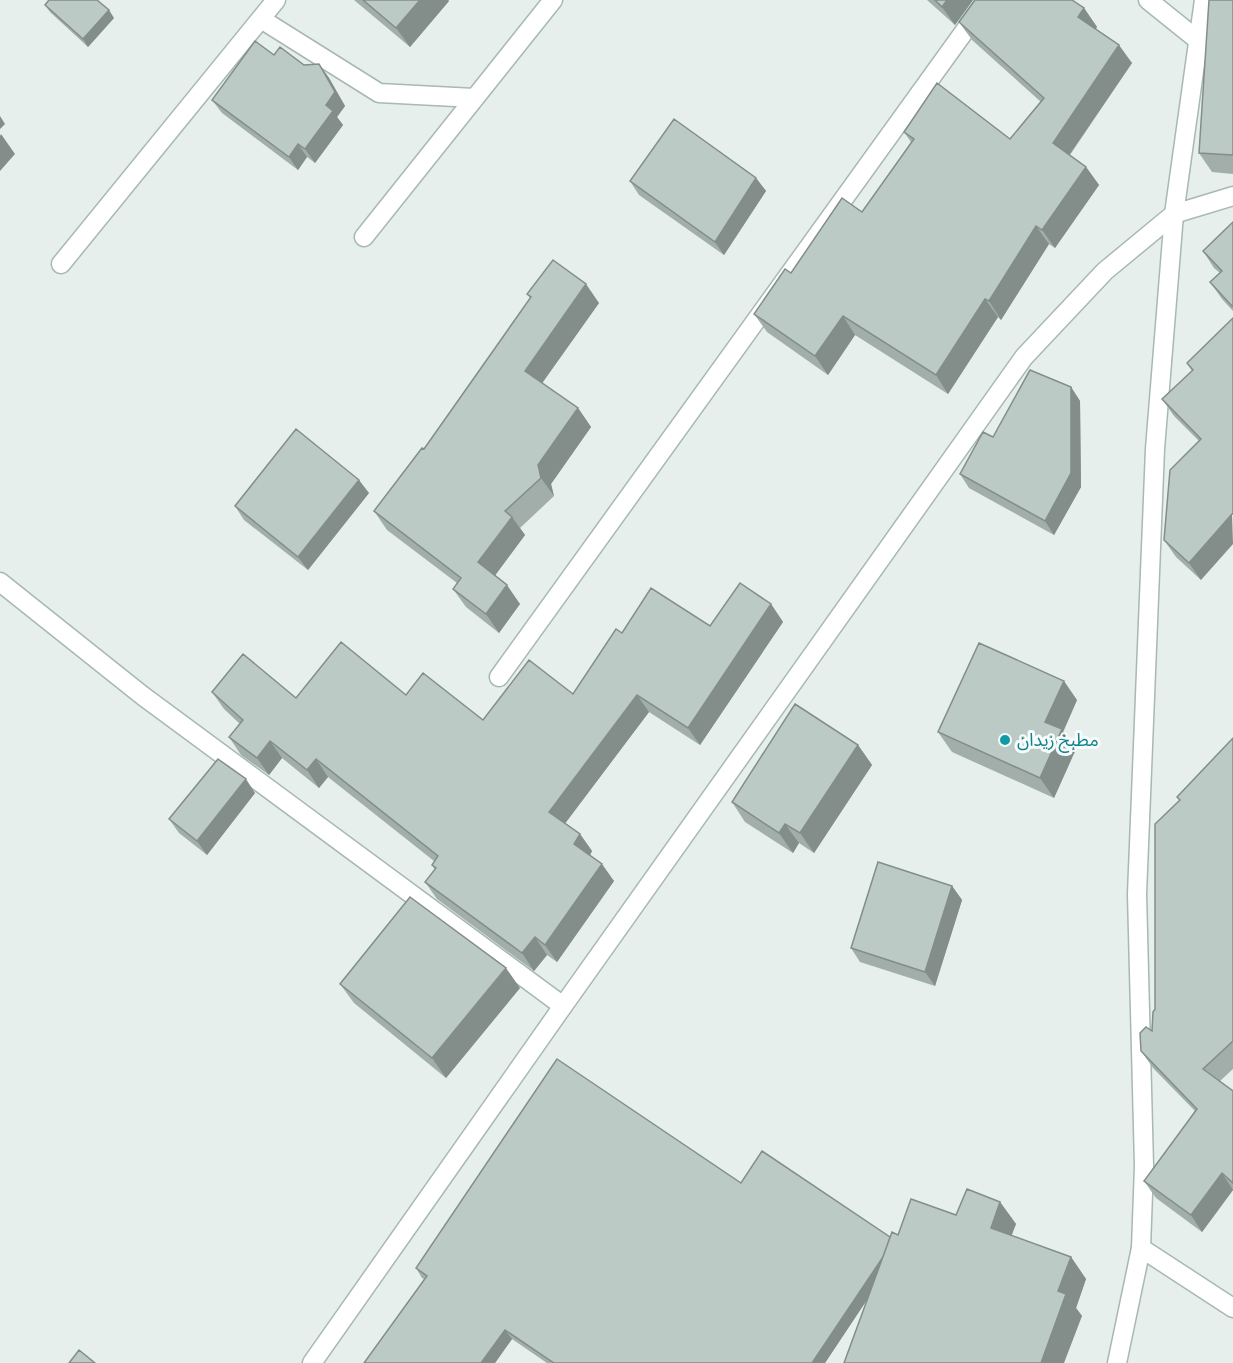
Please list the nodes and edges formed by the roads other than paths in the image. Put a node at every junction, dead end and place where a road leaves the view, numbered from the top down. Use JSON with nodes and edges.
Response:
{"nodes":[{"id":1,"x":276,"y":0,"type":"edge"},
{"id":2,"x":553,"y":0,"type":"edge"},
{"id":3,"x":987,"y":0,"type":"edge"},
{"id":4,"x":1148,"y":0,"type":"edge"},
{"id":5,"x":1204,"y":0,"type":"edge"},
{"id":6,"x":261,"y":19,"type":"junction"},
{"id":7,"x":1199,"y":41,"type":"junction"},
{"id":8,"x":474,"y":98,"type":"junction"},
{"id":9,"x":1233,"y":196,"type":"edge"},
{"id":10,"x":1174,"y":214,"type":"junction"},
{"id":11,"x":364,"y":237,"type":"dead end"},
{"id":12,"x":62,"y":264,"type":"dead end"},
{"id":13,"x":0,"y":582,"type":"edge"},
{"id":14,"x":499,"y":677,"type":"dead end"},
{"id":15,"x":563,"y":1006,"type":"junction"},
{"id":16,"x":1141,"y":1248,"type":"junction"},
{"id":17,"x":1233,"y":1308,"type":"edge"},
{"id":18,"x":312,"y":1363,"type":"edge"},
{"id":19,"x":1117,"y":1363,"type":"edge"}],
"edges":[{"from":1,"to":6,"type":"street"},
{"from":2,"to":8,"type":"street"},
{"from":3,"to":14,"type":"street"},
{"from":4,"to":7,"type":"street"},
{"from":5,"to":7,"type":"street"},
{"from":6,"to":8,"type":"street"},
{"from":6,"to":12,"type":"street"},
{"from":7,"to":10,"type":"street"},
{"from":8,"to":11,"type":"street"},
{"from":9,"to":10,"type":"street"},
{"from":10,"to":15,"type":"street"},
{"from":10,"to":16,"type":"street"},
{"from":13,"to":15,"type":"street"},
{"from":15,"to":18,"type":"street"},
{"from":16,"to":17,"type":"street"},
{"from":16,"to":19,"type":"street"}]}
